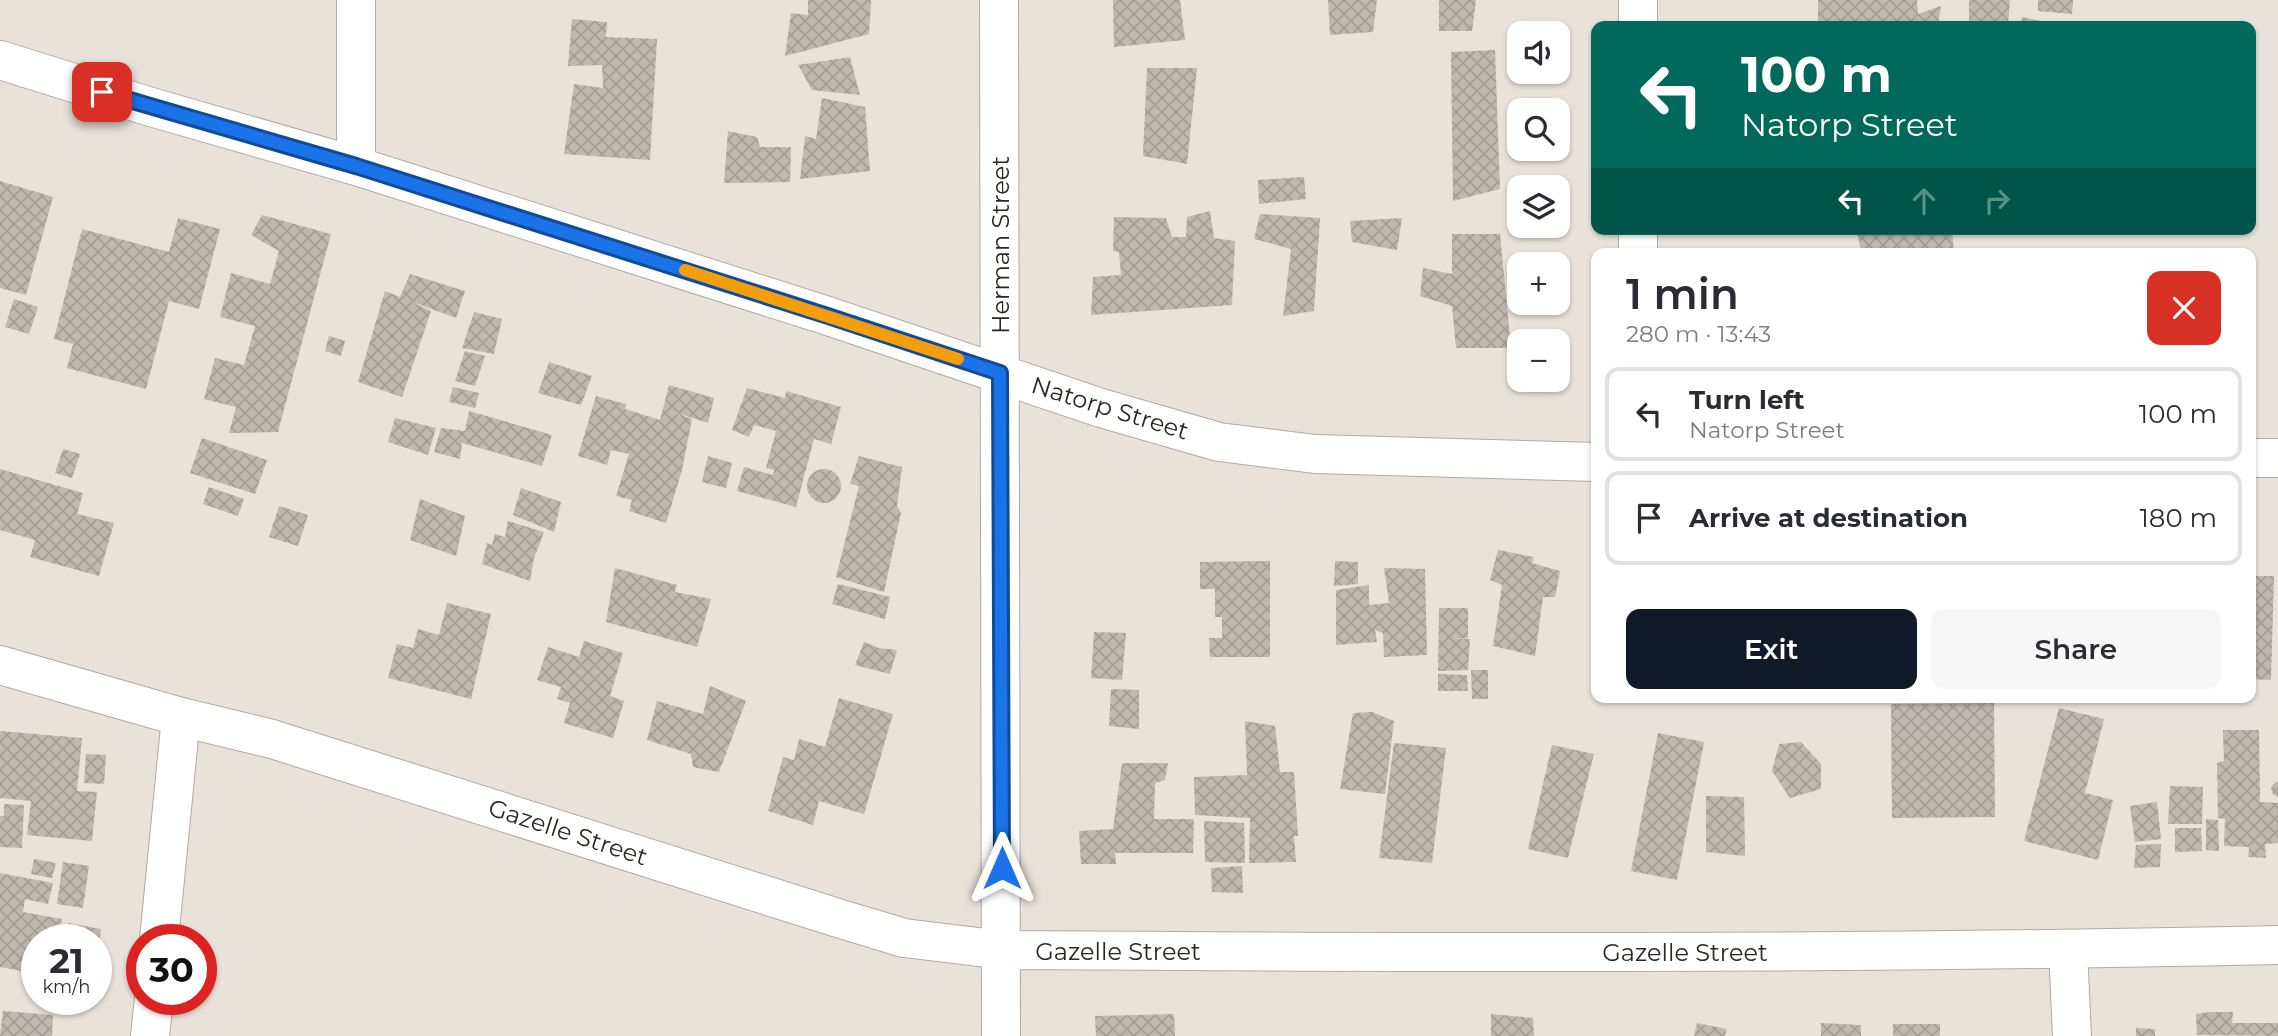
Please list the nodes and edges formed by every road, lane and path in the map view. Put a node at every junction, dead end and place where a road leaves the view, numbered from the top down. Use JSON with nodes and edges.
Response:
{"nodes":[{"id":1,"x":356,"y":0,"type":"edge"},
{"id":2,"x":999,"y":0,"type":"edge"},
{"id":3,"x":1638,"y":0,"type":"edge"},
{"id":4,"x":1638,"y":21,"type":"edge"},
{"id":5,"x":0,"y":60,"type":"edge"},
{"id":6,"x":356,"y":166,"type":"junction"},
{"id":7,"x":1000,"y":373,"type":"junction"},
{"id":8,"x":2256,"y":458,"type":"edge"},
{"id":9,"x":2278,"y":458,"type":"edge"},
{"id":10,"x":1591,"y":461,"type":"edge"},
{"id":11,"x":0,"y":665,"type":"edge"},
{"id":12,"x":181,"y":717,"type":"junction"},
{"id":13,"x":161,"y":924,"type":"edge"},
{"id":14,"x":2278,"y":945,"type":"edge"},
{"id":15,"x":1003,"y":950,"type":"junction"},
{"id":16,"x":2068,"y":950,"type":"junction"},
{"id":17,"x":152,"y":1015,"type":"edge"},
{"id":18,"x":150,"y":1036,"type":"edge"},
{"id":19,"x":1002,"y":1036,"type":"edge"},
{"id":20,"x":2072,"y":1036,"type":"edge"}],
"edges":[{"from":1,"to":6,"type":"street"},
{"from":2,"to":7,"type":"street","name":"Herman Street"},
{"from":3,"to":4,"type":"street"},
{"from":5,"to":6,"type":"street","name":"Natorp Street"},
{"from":6,"to":7,"type":"street","name":"Natorp Street"},
{"from":7,"to":10,"type":"street","name":"Natorp Street"},
{"from":7,"to":15,"type":"street","name":"Herman Street"},
{"from":8,"to":9,"type":"street"},
{"from":11,"to":12,"type":"street","name":"Gazelle Street"},
{"from":12,"to":13,"type":"street"},
{"from":12,"to":15,"type":"street","name":"Gazelle Street"},
{"from":14,"to":16,"type":"street","name":"Gazelle Street"},
{"from":15,"to":16,"type":"street","name":"Gazelle Street"},
{"from":15,"to":19,"type":"street","name":"Herman Street"},
{"from":16,"to":20,"type":"street"},
{"from":17,"to":18,"type":"street"}]}
